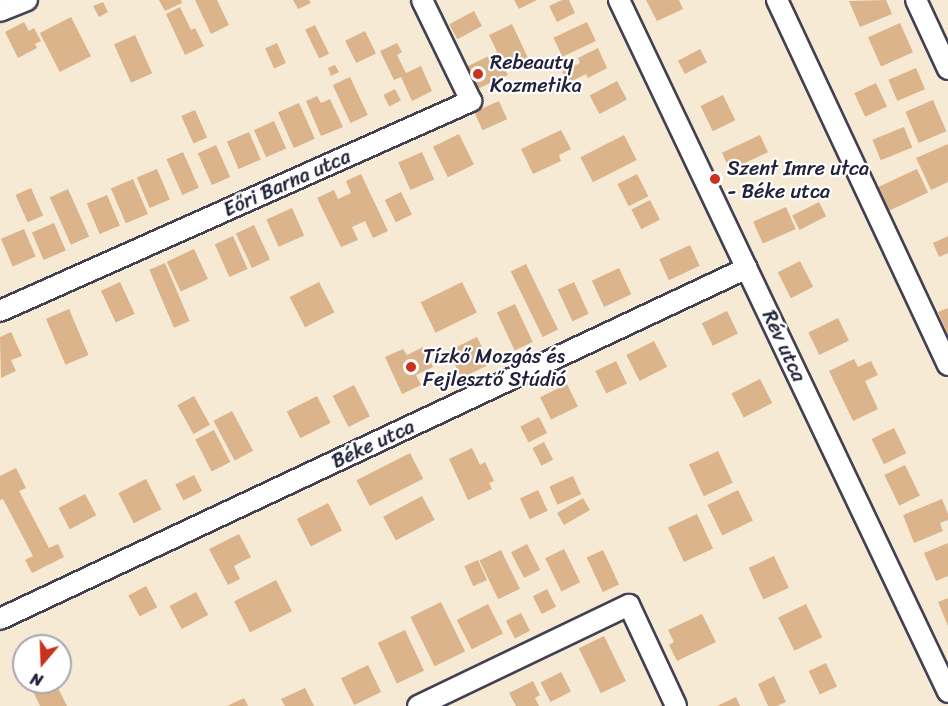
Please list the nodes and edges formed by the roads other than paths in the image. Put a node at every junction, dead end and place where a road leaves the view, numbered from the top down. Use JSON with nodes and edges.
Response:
{"nodes":[{"id":1,"x":27,"y":0,"type":"edge"},
{"id":2,"x":422,"y":0,"type":"edge"},
{"id":3,"x":619,"y":0,"type":"edge"},
{"id":4,"x":777,"y":0,"type":"edge"},
{"id":5,"x":916,"y":0,"type":"edge"},
{"id":6,"x":0,"y":11,"type":"edge"},
{"id":7,"x":948,"y":69,"type":"edge"},
{"id":8,"x":747,"y":268,"type":"junction"},
{"id":9,"x":0,"y":311,"type":"edge"},
{"id":10,"x":948,"y":365,"type":"edge"},
{"id":11,"x":0,"y":619,"type":"edge"},
{"id":12,"x":948,"y":692,"type":"edge"},
{"id":13,"x":418,"y":706,"type":"edge"},
{"id":14,"x":676,"y":706,"type":"edge"}],
"edges":[{"from":1,"to":6,"type":"street"},
{"from":2,"to":9,"type":"street","name":"Eőri Barna utca"},
{"from":3,"to":8,"type":"street","name":"Rév utca"},
{"from":4,"to":10,"type":"street"},
{"from":5,"to":7,"type":"street"},
{"from":8,"to":11,"type":"street","name":"Béke utca"},
{"from":8,"to":12,"type":"street","name":"Rév utca"},
{"from":13,"to":14,"type":"street"}]}
